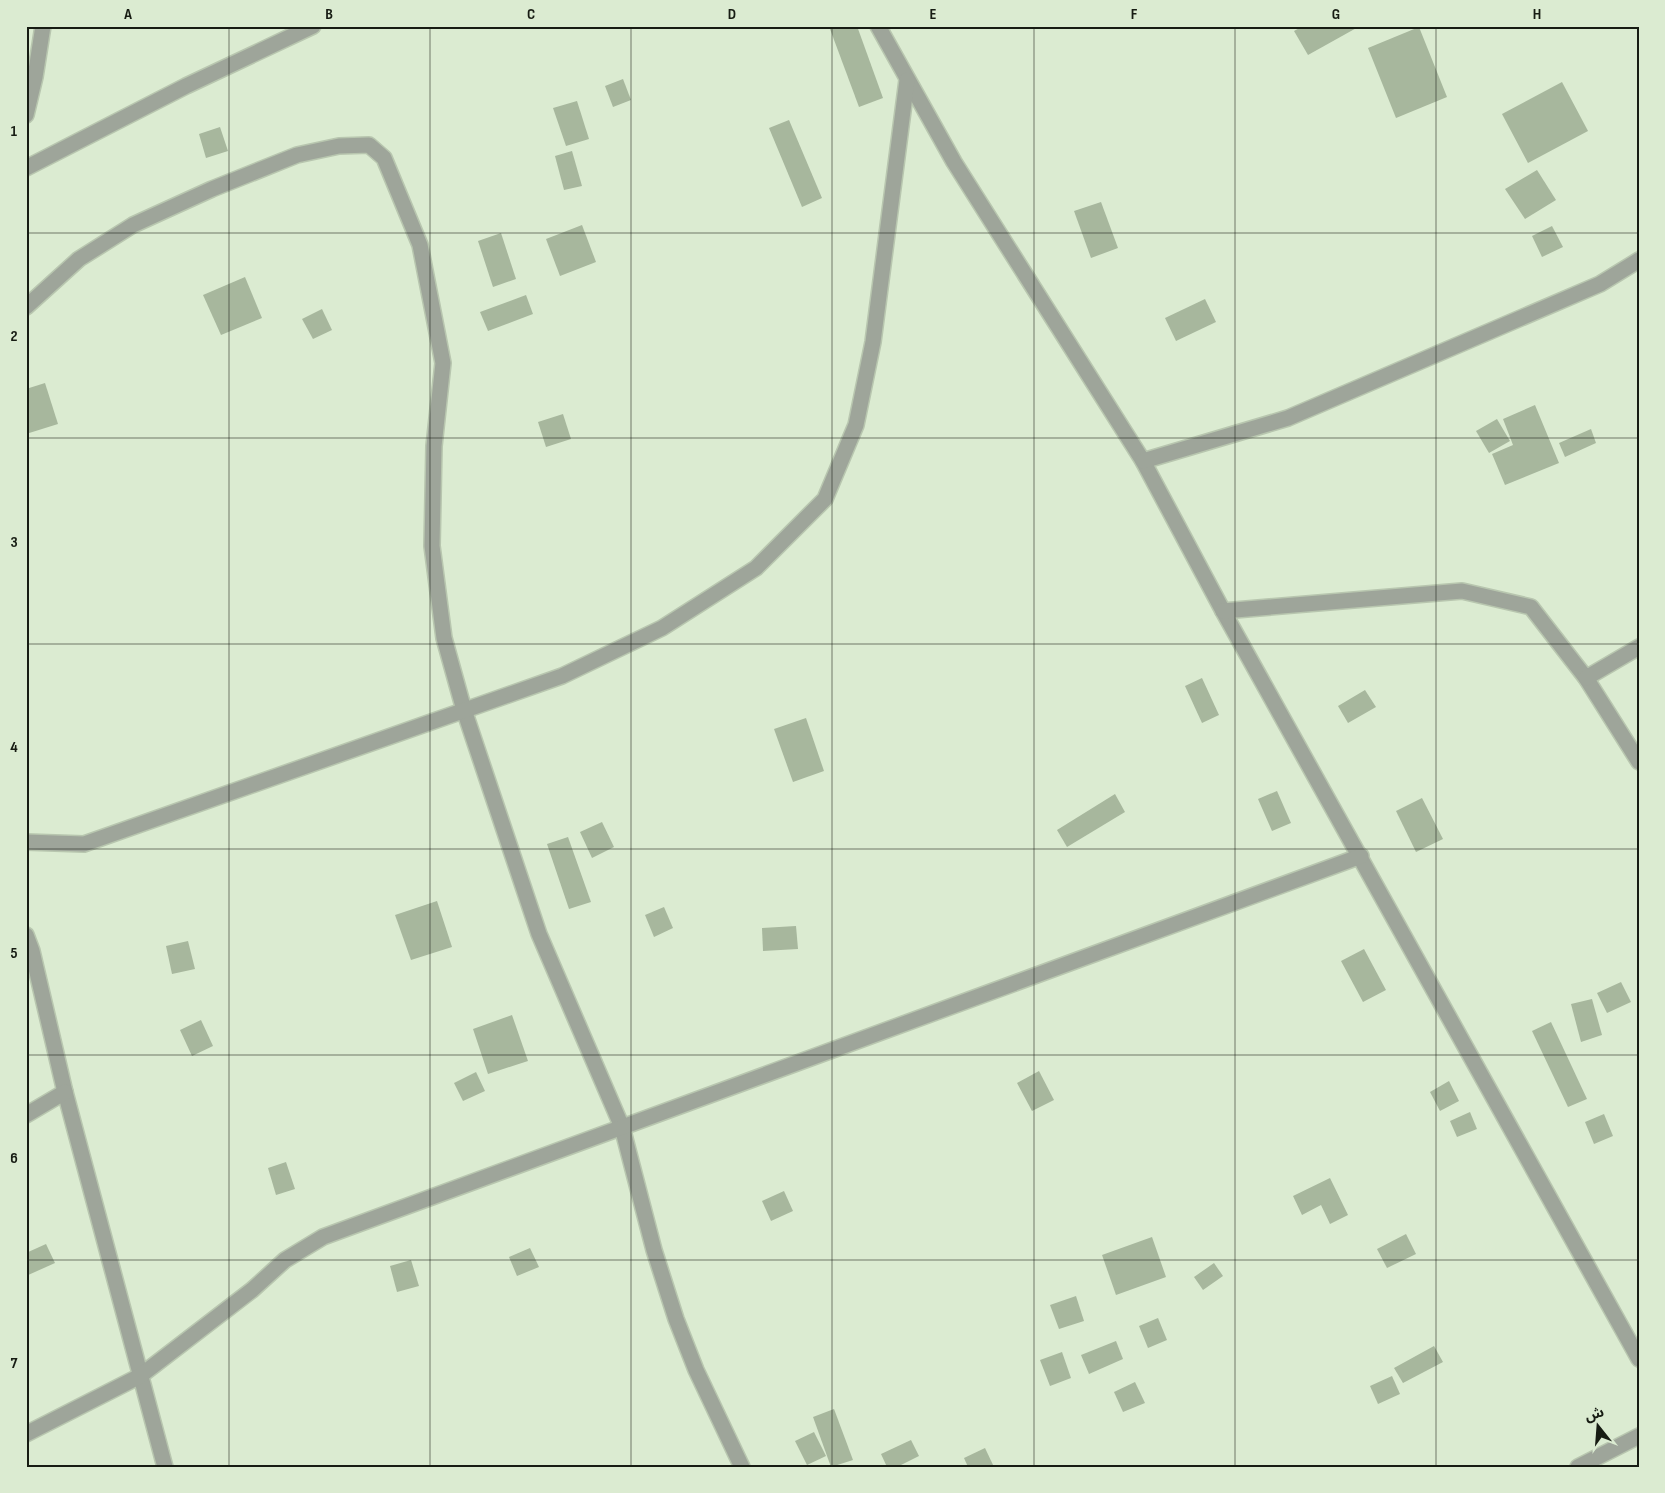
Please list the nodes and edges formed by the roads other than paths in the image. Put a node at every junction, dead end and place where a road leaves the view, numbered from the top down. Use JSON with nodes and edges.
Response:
{"nodes":[{"id":1,"x":43,"y":26,"type":"edge"},
{"id":2,"x":313,"y":26,"type":"edge"},
{"id":3,"x":878,"y":26,"type":"edge"},
{"id":4,"x":907,"y":80,"type":"junction"},
{"id":5,"x":26,"y":115,"type":"edge"},
{"id":6,"x":26,"y":168,"type":"edge"},
{"id":7,"x":1639,"y":260,"type":"edge"},
{"id":8,"x":26,"y":307,"type":"edge"},
{"id":9,"x":1143,"y":461,"type":"junction"},
{"id":10,"x":1224,"y":611,"type":"junction"},
{"id":11,"x":1639,"y":646,"type":"edge"},
{"id":12,"x":1586,"y":678,"type":"junction"},
{"id":13,"x":464,"y":710,"type":"junction"},
{"id":14,"x":1639,"y":762,"type":"edge"},
{"id":15,"x":26,"y":842,"type":"edge"},
{"id":16,"x":1361,"y":856,"type":"junction"},
{"id":17,"x":26,"y":935,"type":"edge"},
{"id":18,"x":66,"y":1092,"type":"junction"},
{"id":19,"x":26,"y":1115,"type":"edge"},
{"id":20,"x":622,"y":1127,"type":"junction"},
{"id":21,"x":1639,"y":1359,"type":"edge"},
{"id":22,"x":140,"y":1376,"type":"junction"},
{"id":23,"x":26,"y":1434,"type":"edge"},
{"id":24,"x":1639,"y":1436,"type":"edge"},
{"id":25,"x":165,"y":1467,"type":"edge"},
{"id":26,"x":742,"y":1467,"type":"edge"},
{"id":27,"x":1578,"y":1467,"type":"edge"}],
"edges":[{"from":1,"to":5,"type":"street"},
{"from":2,"to":6,"type":"street"},
{"from":3,"to":4,"type":"street"},
{"from":4,"to":9,"type":"street"},
{"from":4,"to":13,"type":"street"},
{"from":7,"to":9,"type":"street"},
{"from":8,"to":13,"type":"street"},
{"from":9,"to":10,"type":"street"},
{"from":10,"to":12,"type":"street"},
{"from":10,"to":16,"type":"street"},
{"from":11,"to":12,"type":"street"},
{"from":12,"to":14,"type":"street"},
{"from":13,"to":15,"type":"street"},
{"from":13,"to":20,"type":"street"},
{"from":16,"to":20,"type":"street"},
{"from":16,"to":21,"type":"street"},
{"from":17,"to":18,"type":"street"},
{"from":18,"to":19,"type":"street"},
{"from":18,"to":22,"type":"street"},
{"from":20,"to":22,"type":"street"},
{"from":20,"to":26,"type":"street"},
{"from":22,"to":23,"type":"street"},
{"from":22,"to":25,"type":"street"},
{"from":24,"to":27,"type":"street"}]}
